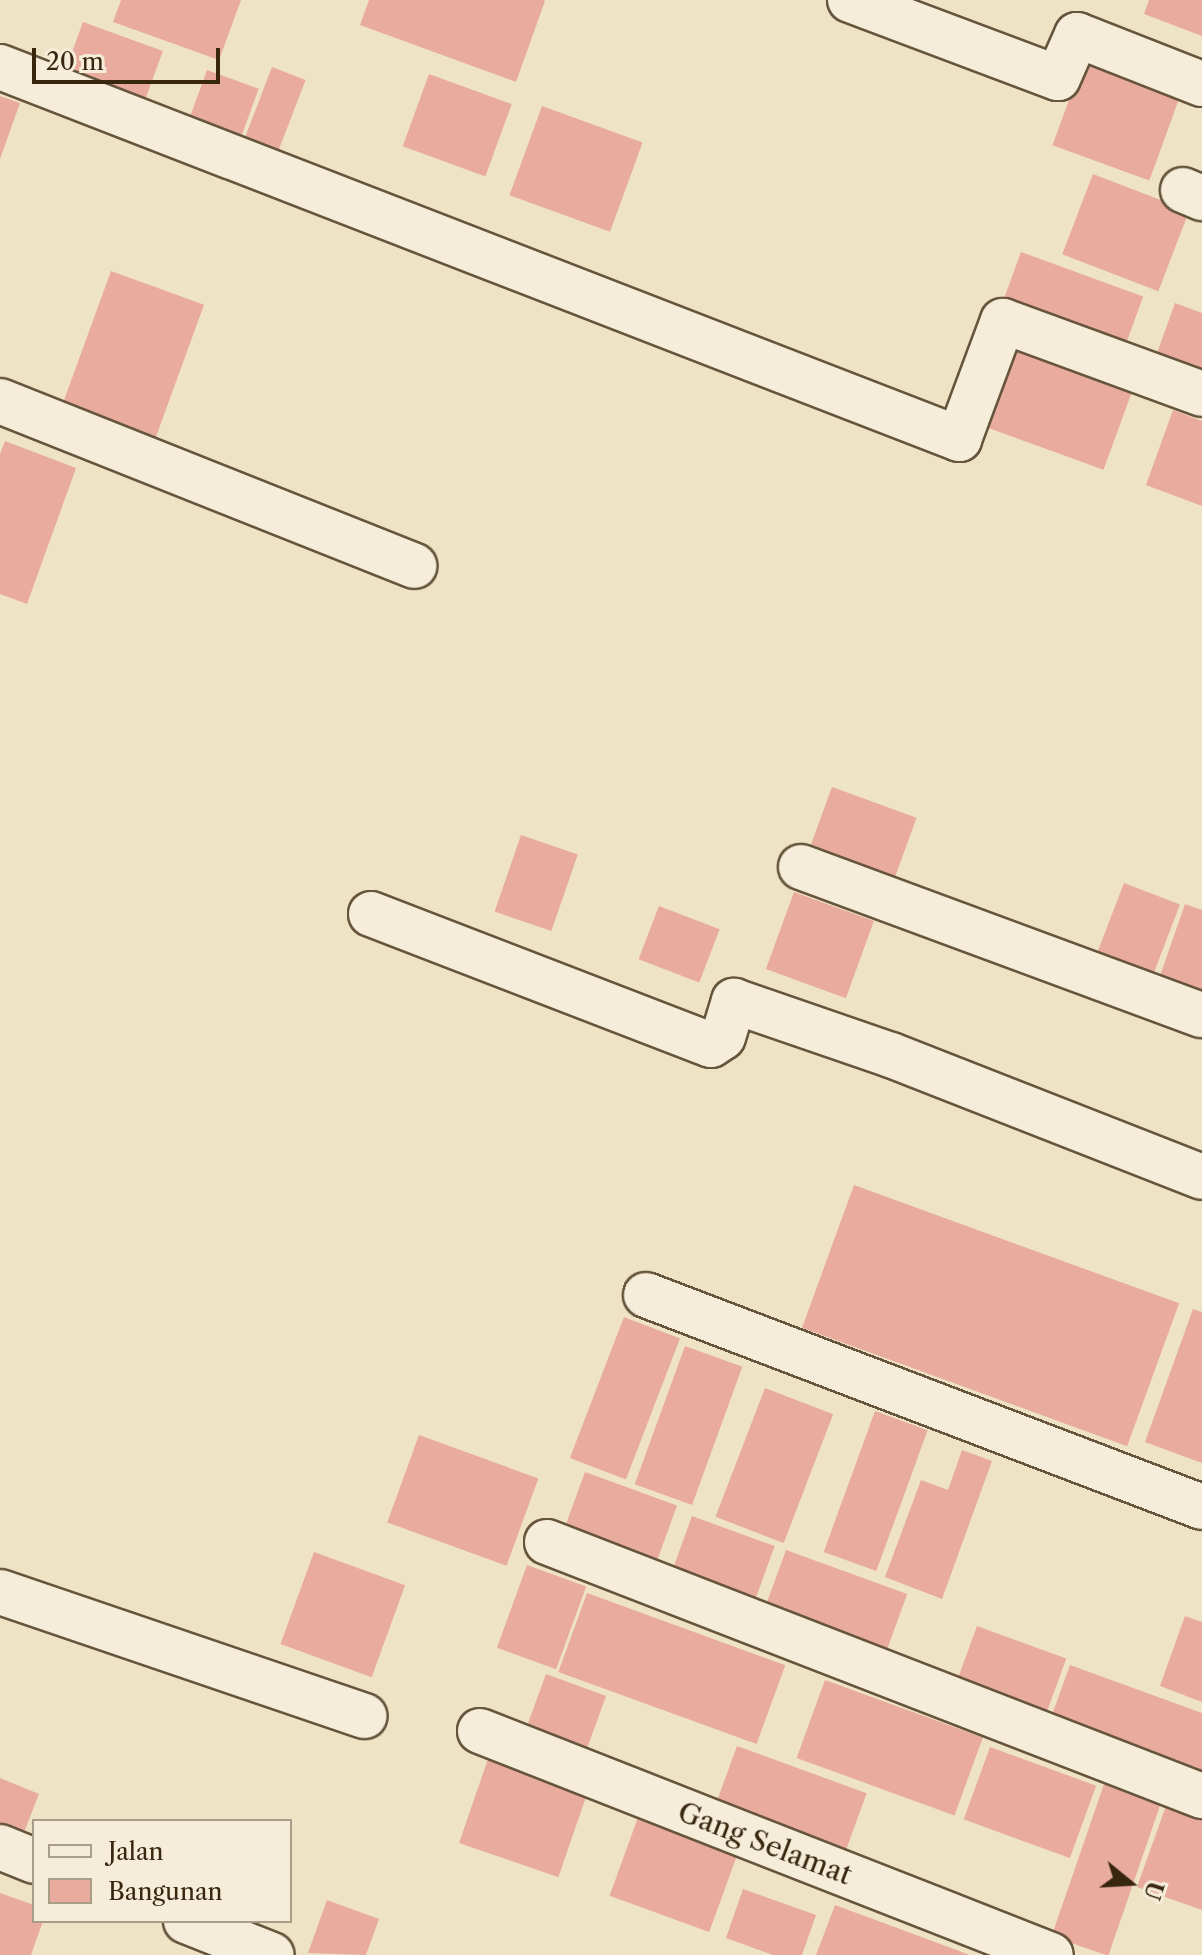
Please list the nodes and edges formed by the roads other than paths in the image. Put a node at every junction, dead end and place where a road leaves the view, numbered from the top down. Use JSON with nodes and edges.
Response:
{"nodes":[{"id":1,"x":850,"y":0,"type":"edge"},
{"id":2,"x":0,"y":67,"type":"edge"},
{"id":3,"x":1202,"y":84,"type":"edge"},
{"id":4,"x":1202,"y":394,"type":"edge"},
{"id":5,"x":0,"y":401,"type":"edge"},
{"id":6,"x":414,"y":566,"type":"dead end"},
{"id":7,"x":801,"y":867,"type":"dead end"},
{"id":8,"x":371,"y":914,"type":"dead end"},
{"id":9,"x":1202,"y":1015,"type":"edge"},
{"id":10,"x":1202,"y":1177,"type":"edge"},
{"id":11,"x":646,"y":1295,"type":"dead end"},
{"id":12,"x":1202,"y":1507,"type":"edge"},
{"id":13,"x":547,"y":1542,"type":"dead end"},
{"id":14,"x":0,"y":1592,"type":"edge"},
{"id":15,"x":365,"y":1716,"type":"dead end"},
{"id":16,"x":480,"y":1731,"type":"dead end"},
{"id":17,"x":1202,"y":1796,"type":"edge"},
{"id":18,"x":0,"y":1847,"type":"edge"},
{"id":19,"x":32,"y":1860,"type":"edge"},
{"id":20,"x":191,"y":1923,"type":"edge"},
{"id":21,"x":272,"y":1955,"type":"edge"},
{"id":22,"x":1051,"y":1955,"type":"edge"}],
"edges":[{"from":1,"to":3,"type":"street"},
{"from":2,"to":4,"type":"street"},
{"from":5,"to":6,"type":"street"},
{"from":7,"to":9,"type":"street"},
{"from":8,"to":10,"type":"street"},
{"from":11,"to":12,"type":"street"},
{"from":13,"to":17,"type":"street"},
{"from":14,"to":15,"type":"street"},
{"from":16,"to":22,"type":"street","name":"Gang Selamat"},
{"from":18,"to":19,"type":"street"},
{"from":20,"to":21,"type":"street"}]}
